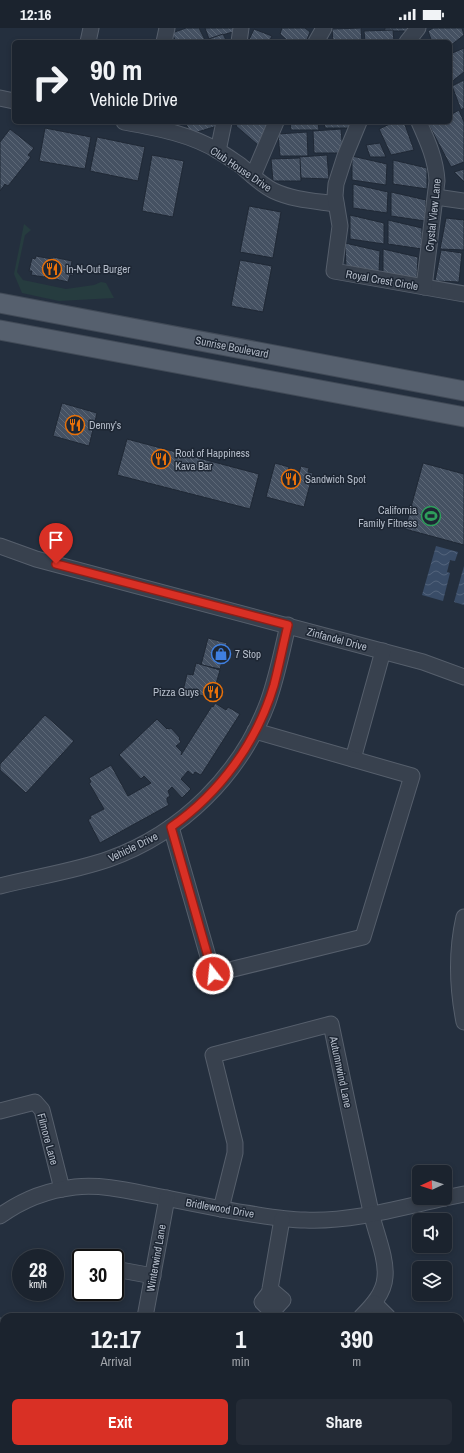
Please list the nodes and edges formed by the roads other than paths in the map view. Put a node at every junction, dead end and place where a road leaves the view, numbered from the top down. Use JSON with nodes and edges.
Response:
{"nodes":[{"id":1,"x":91,"y":28,"type":"edge"},
{"id":2,"x":167,"y":28,"type":"edge"},
{"id":3,"x":242,"y":28,"type":"edge"},
{"id":4,"x":324,"y":28,"type":"edge"},
{"id":5,"x":418,"y":28,"type":"edge"},
{"id":6,"x":88,"y":40,"type":"edge"},
{"id":7,"x":164,"y":40,"type":"edge"},
{"id":8,"x":239,"y":40,"type":"edge"},
{"id":9,"x":317,"y":40,"type":"edge"},
{"id":10,"x":409,"y":40,"type":"edge"},
{"id":11,"x":147,"y":124,"type":"edge"},
{"id":12,"x":224,"y":124,"type":"edge"},
{"id":13,"x":275,"y":124,"type":"edge"},
{"id":14,"x":358,"y":124,"type":"edge"},
{"id":15,"x":420,"y":124,"type":"edge"},
{"id":16,"x":218,"y":151,"type":"junction"},
{"id":17,"x":253,"y":176,"type":"junction"},
{"id":18,"x":436,"y":196,"type":"junction"},
{"id":19,"x":464,"y":201,"type":"edge"},
{"id":20,"x":336,"y":204,"type":"junction"},
{"id":21,"x":424,"y":287,"type":"junction"},
{"id":22,"x":464,"y":294,"type":"edge"},
{"id":23,"x":0,"y":303,"type":"edge"},
{"id":24,"x":0,"y":330,"type":"edge"},
{"id":25,"x":464,"y":391,"type":"edge"},
{"id":26,"x":464,"y":417,"type":"edge"},
{"id":27,"x":0,"y":546,"type":"edge"},
{"id":28,"x":288,"y":625,"type":"junction"},
{"id":29,"x":383,"y":652,"type":"junction"},
{"id":30,"x":464,"y":677,"type":"edge"},
{"id":31,"x":255,"y":731,"type":"junction"},
{"id":32,"x":353,"y":759,"type":"junction"},
{"id":33,"x":171,"y":827,"type":"junction"},
{"id":34,"x":0,"y":886,"type":"edge"},
{"id":35,"x":464,"y":916,"type":"edge"},
{"id":36,"x":464,"y":1022,"type":"edge"},
{"id":37,"x":0,"y":1111,"type":"edge"},
{"id":38,"x":62,"y":1189,"type":"junction"},
{"id":39,"x":464,"y":1194,"type":"edge"},
{"id":40,"x":452,"y":1197,"type":"edge"},
{"id":41,"x":167,"y":1198,"type":"junction"},
{"id":42,"x":413,"y":1205,"type":"edge"},
{"id":43,"x":221,"y":1209,"type":"junction"},
{"id":44,"x":371,"y":1214,"type":"junction"},
{"id":45,"x":0,"y":1216,"type":"edge"},
{"id":46,"x":282,"y":1219,"type":"junction"},
{"id":47,"x":124,"y":1271,"type":"edge"},
{"id":48,"x":153,"y":1276,"type":"junction"},
{"id":49,"x":270,"y":1289,"type":"dead end"},
{"id":50,"x":374,"y":1303,"type":"junction"},
{"id":51,"x":146,"y":1313,"type":"edge"},
{"id":52,"x":365,"y":1313,"type":"edge"},
{"id":53,"x":384,"y":1313,"type":"edge"}],
"edges":[{"from":1,"to":6,"type":"street"},
{"from":2,"to":7,"type":"street"},
{"from":3,"to":8,"type":"street"},
{"from":4,"to":9,"type":"street"},
{"from":5,"to":10,"type":"street"},
{"from":11,"to":16,"type":"street","name":"Club House Drive"},
{"from":12,"to":16,"type":"street"},
{"from":13,"to":17,"type":"street"},
{"from":14,"to":20,"type":"street","name":"Royal Crest Circle"},
{"from":15,"to":18,"type":"street","name":"Crystal View Lane"},
{"from":16,"to":17,"type":"street","name":"Club House Drive"},
{"from":17,"to":20,"type":"street","name":"Club House Drive"},
{"from":18,"to":19,"type":"street"},
{"from":18,"to":21,"type":"street","name":"Crystal View Lane"},
{"from":20,"to":21,"type":"street","name":"Royal Crest Circle"},
{"from":21,"to":22,"type":"street","name":"Royal Crest Circle"},
{"from":23,"to":25,"type":"main road","name":"Sunrise Boulevard"},
{"from":24,"to":26,"type":"main road"},
{"from":27,"to":28,"type":"street","name":"Zinfandel Drive"},
{"from":28,"to":29,"type":"street","name":"Zinfandel Drive"},
{"from":28,"to":31,"type":"street","name":"Vehicle Drive"},
{"from":29,"to":30,"type":"street","name":"Zinfandel Drive"},
{"from":29,"to":32,"type":"street"},
{"from":31,"to":32,"type":"street"},
{"from":31,"to":33,"type":"street","name":"Vehicle Drive"},
{"from":32,"to":33,"type":"street"},
{"from":33,"to":34,"type":"street","name":"Vehicle Drive"},
{"from":35,"to":36,"type":"street"},
{"from":37,"to":38,"type":"street","name":"Filmore Lane"},
{"from":38,"to":41,"type":"street","name":"Bridlewood Drive"},
{"from":38,"to":45,"type":"street","name":"Bridlewood Drive"},
{"from":39,"to":40,"type":"street","name":"Bridlewood Drive"},
{"from":41,"to":43,"type":"street","name":"Bridlewood Drive"},
{"from":41,"to":48,"type":"street","name":"Winterwind Lane"},
{"from":42,"to":44,"type":"street","name":"Bridlewood Drive"},
{"from":43,"to":44,"type":"street","name":"Autumnwind Lane"},
{"from":43,"to":46,"type":"street","name":"Bridlewood Drive"},
{"from":44,"to":46,"type":"street","name":"Bridlewood Drive"},
{"from":44,"to":50,"type":"street","name":"Autumnwind Lane"},
{"from":46,"to":49,"type":"street"},
{"from":47,"to":48,"type":"street"},
{"from":48,"to":51,"type":"street","name":"Winterwind Lane"},
{"from":50,"to":52,"type":"street","name":"Autumnwind Lane"},
{"from":50,"to":53,"type":"street"}]}
